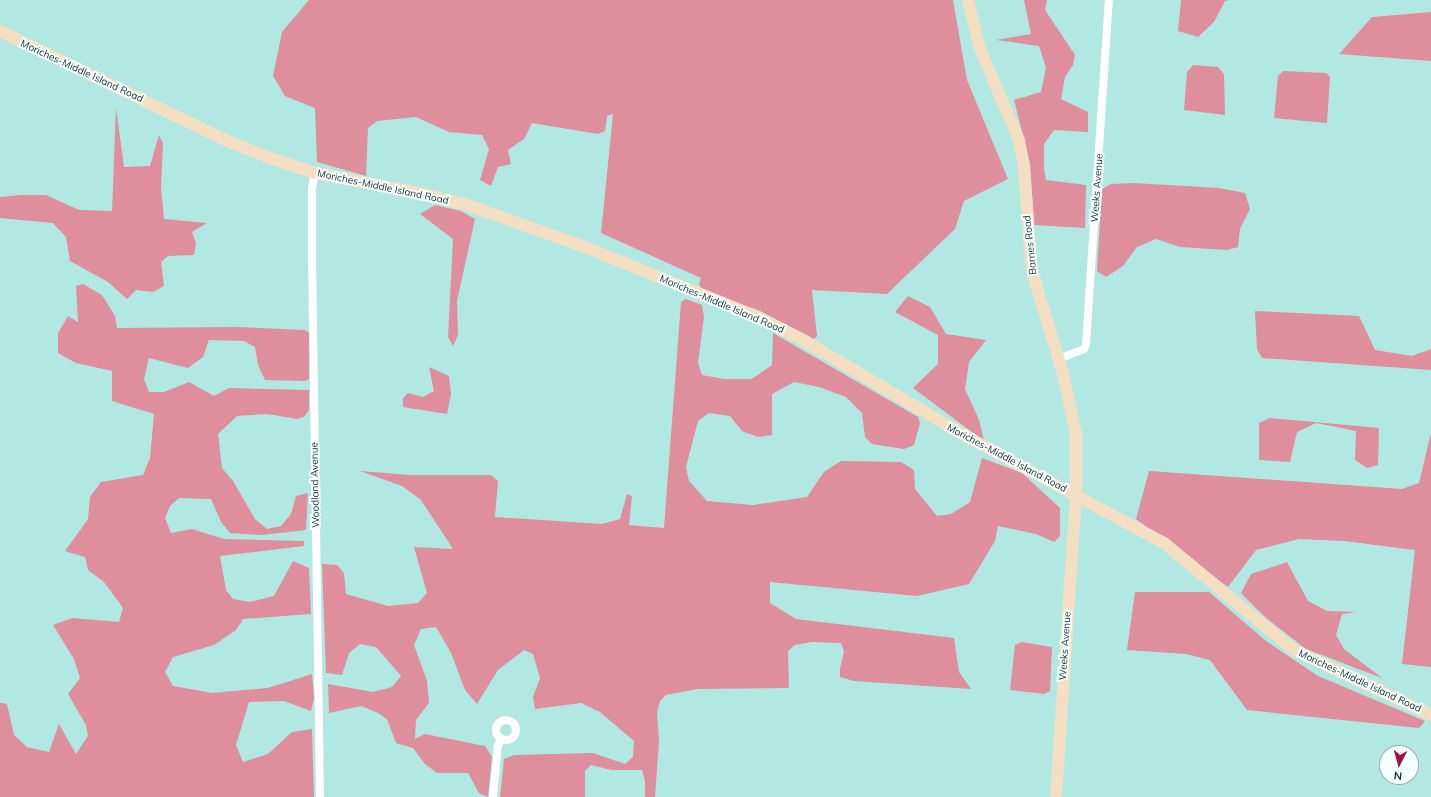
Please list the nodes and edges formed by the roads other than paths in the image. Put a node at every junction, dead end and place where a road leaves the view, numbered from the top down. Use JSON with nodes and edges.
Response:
{"nodes":[{"id":1,"x":968,"y":0,"type":"edge"},
{"id":2,"x":1109,"y":0,"type":"edge"},
{"id":3,"x":0,"y":32,"type":"edge"},
{"id":4,"x":315,"y":172,"type":"junction"},
{"id":5,"x":1058,"y":359,"type":"junction"},
{"id":6,"x":1076,"y":495,"type":"junction"},
{"id":7,"x":1431,"y":715,"type":"edge"},
{"id":8,"x":502,"y":739,"type":"dead end"},
{"id":9,"x":320,"y":797,"type":"edge"},
{"id":10,"x":493,"y":797,"type":"edge"},
{"id":11,"x":1056,"y":797,"type":"edge"}],
"edges":[{"from":1,"to":5,"type":"main road","name":"Barnes Road"},
{"from":2,"to":5,"type":"street","name":"Weeks Avenue"},
{"from":3,"to":4,"type":"main road","name":"Moriches-Middle Island Road"},
{"from":4,"to":6,"type":"main road","name":"Moriches-Middle Island Road"},
{"from":4,"to":9,"type":"street","name":"Woodland Avenue"},
{"from":5,"to":6,"type":"main road","name":"Barnes Road"},
{"from":6,"to":7,"type":"main road","name":"Moriches-Middle Island Road"},
{"from":6,"to":11,"type":"main road","name":"Weeks Avenue"},
{"from":8,"to":10,"type":"street"}]}
